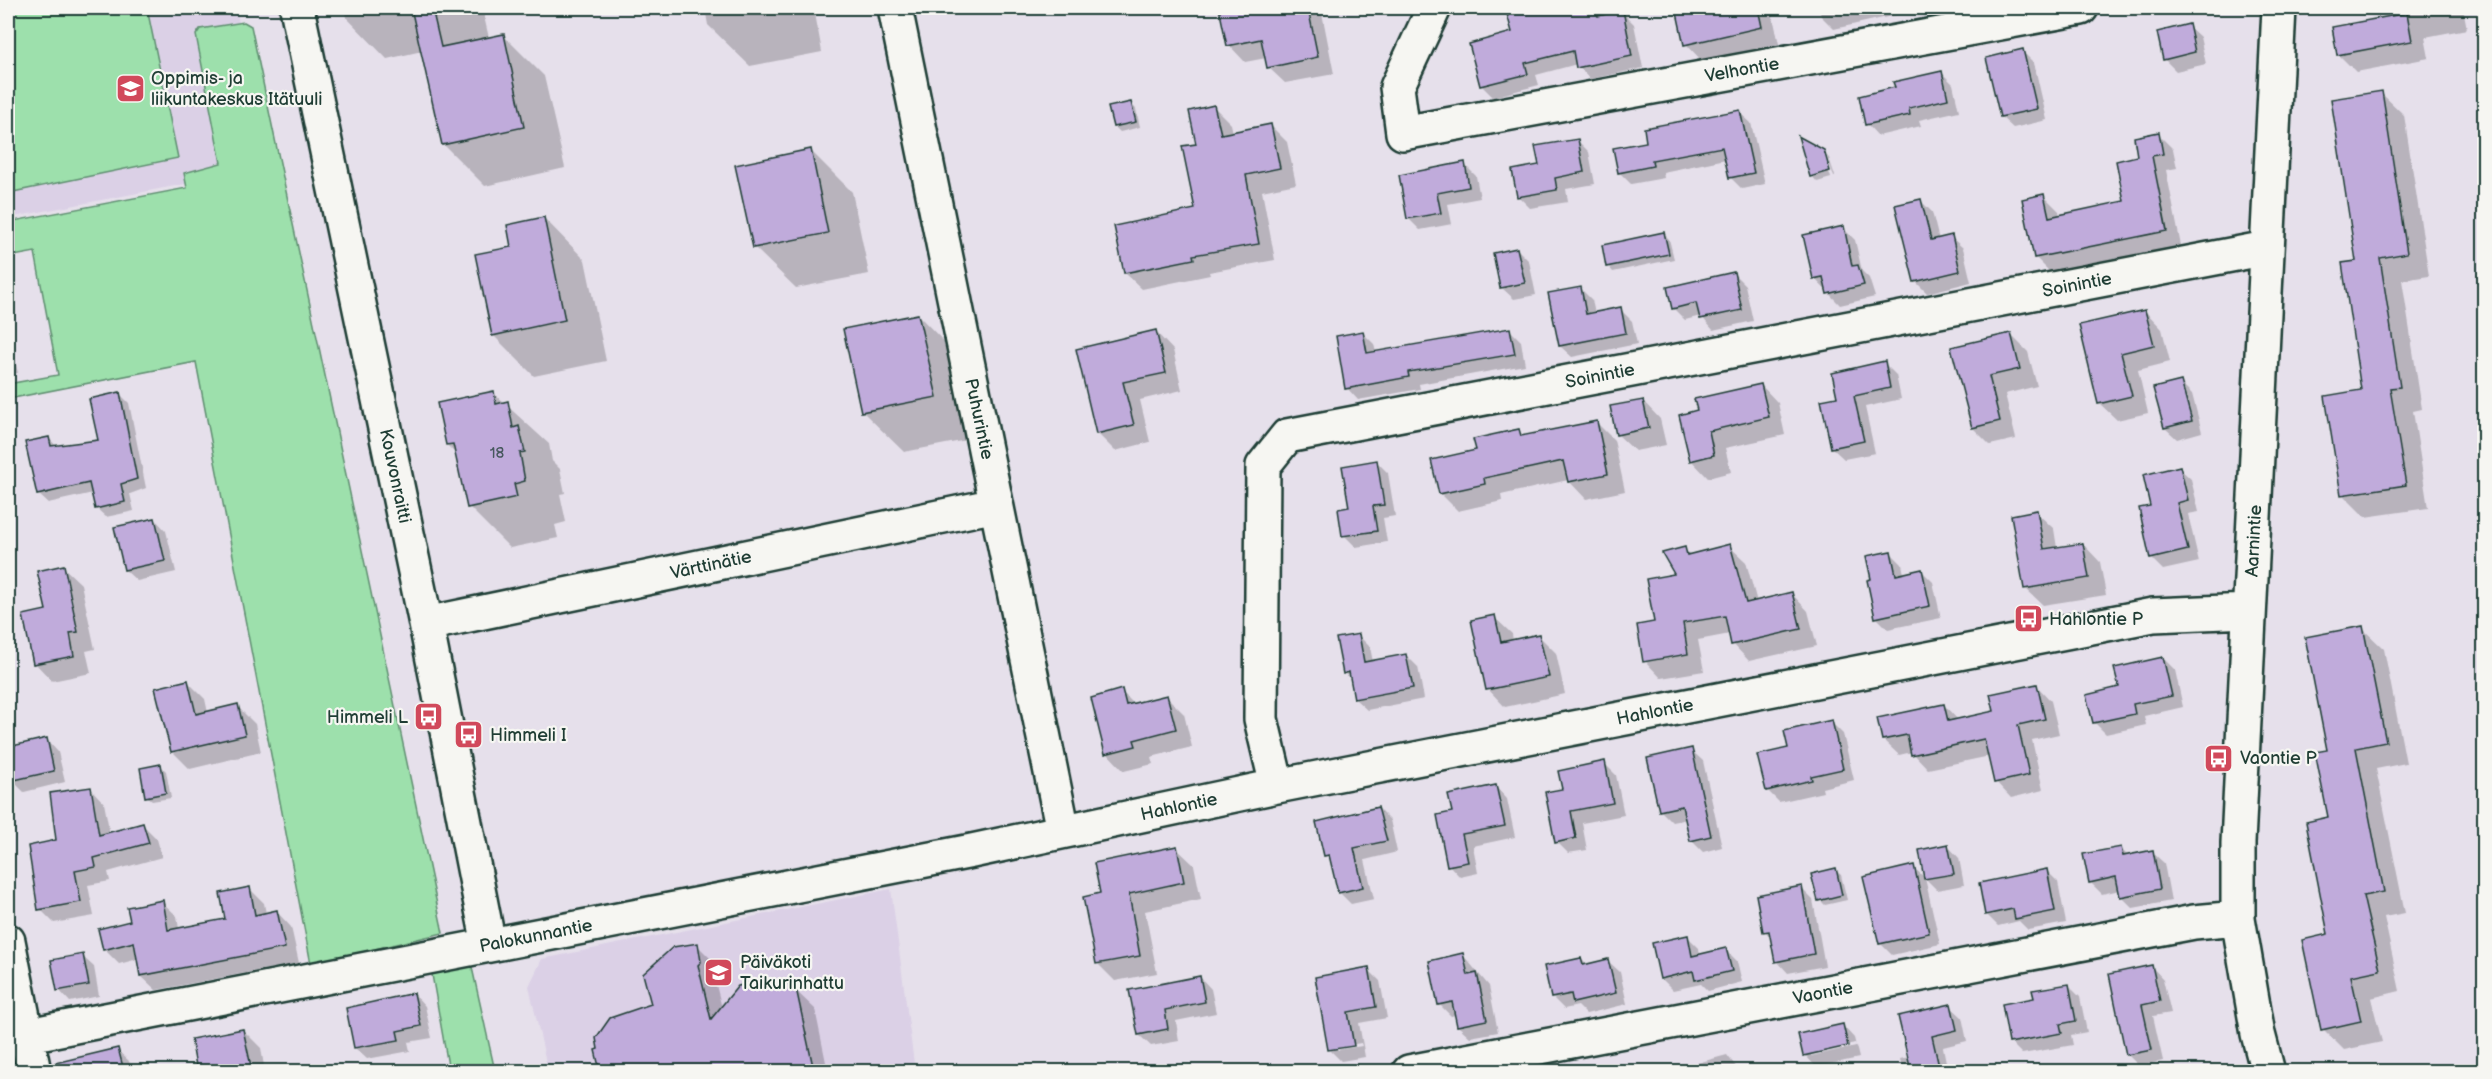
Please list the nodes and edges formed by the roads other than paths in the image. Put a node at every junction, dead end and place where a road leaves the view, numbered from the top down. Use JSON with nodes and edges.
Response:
{"nodes":[{"id":1,"x":297,"y":8,"type":"edge"},
{"id":2,"x":895,"y":8,"type":"edge"},
{"id":3,"x":1434,"y":8,"type":"edge"},
{"id":4,"x":2081,"y":8,"type":"edge"},
{"id":5,"x":2278,"y":8,"type":"edge"},
{"id":6,"x":2267,"y":248,"type":"junction"},
{"id":7,"x":996,"y":505,"type":"junction"},
{"id":8,"x":2249,"y":611,"type":"junction"},
{"id":9,"x":426,"y":624,"type":"junction"},
{"id":10,"x":1277,"y":786,"type":"junction"},
{"id":11,"x":1063,"y":831,"type":"junction"},
{"id":12,"x":2238,"y":918,"type":"junction"},
{"id":13,"x":8,"y":941,"type":"edge"},
{"id":14,"x":489,"y":945,"type":"junction"},
{"id":15,"x":17,"y":1037,"type":"edge"},
{"id":16,"x":34,"y":1071,"type":"edge"},
{"id":17,"x":1409,"y":1071,"type":"edge"},
{"id":18,"x":2268,"y":1071,"type":"edge"}],
"edges":[{"from":1,"to":9,"type":"street","name":"Kouvonraitti"},
{"from":2,"to":7,"type":"street","name":"Puhurintie"},
{"from":3,"to":4,"type":"street","name":"Velhontie"},
{"from":5,"to":6,"type":"street","name":"Aarnintie"},
{"from":6,"to":8,"type":"street","name":"Aarnintie"},
{"from":6,"to":10,"type":"street","name":"Soinintie"},
{"from":7,"to":9,"type":"street","name":"Värttinätie"},
{"from":7,"to":11,"type":"street","name":"Puhurintie"},
{"from":8,"to":10,"type":"street","name":"Hahlontie"},
{"from":8,"to":12,"type":"street","name":"Aarnintie"},
{"from":9,"to":14,"type":"street","name":"Kouvonraitti"},
{"from":10,"to":11,"type":"street","name":"Hahlontie"},
{"from":11,"to":14,"type":"street","name":"Palokunnantie"},
{"from":12,"to":17,"type":"street","name":"Vaontie"},
{"from":12,"to":18,"type":"street","name":"Aarnintie"},
{"from":13,"to":15,"type":"street"},
{"from":14,"to":15,"type":"street","name":"Palokunnantie"},
{"from":15,"to":16,"type":"street"}]}
